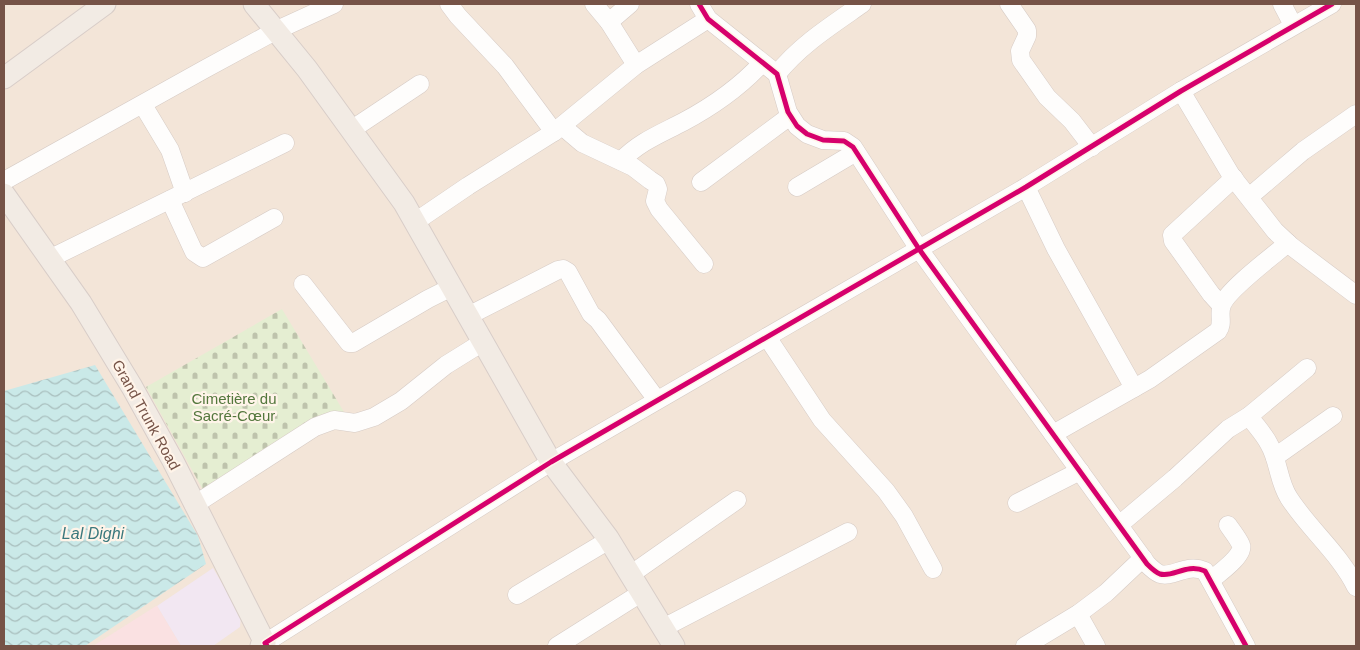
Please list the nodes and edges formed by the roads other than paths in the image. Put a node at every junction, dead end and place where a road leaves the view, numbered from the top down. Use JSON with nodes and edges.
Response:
{"nodes":[{"id":1,"x":104,"y":4,"type":"edge"},
{"id":2,"x":254,"y":4,"type":"edge"},
{"id":3,"x":334,"y":4,"type":"edge"},
{"id":4,"x":449,"y":4,"type":"edge"},
{"id":5,"x":594,"y":4,"type":"edge"},
{"id":6,"x":630,"y":4,"type":"edge"},
{"id":7,"x":862,"y":4,"type":"edge"},
{"id":8,"x":1009,"y":4,"type":"edge"},
{"id":9,"x":1282,"y":4,"type":"edge"},
{"id":10,"x":1332,"y":4,"type":"edge"},
{"id":11,"x":703,"y":11,"type":"edge"},
{"id":12,"x":609,"y":22,"type":"junction"},
{"id":13,"x":1294,"y":25,"type":"junction"},
{"id":14,"x":275,"y":31,"type":"junction"},
{"id":15,"x":762,"y":62,"type":"junction"},
{"id":16,"x":636,"y":65,"type":"junction"},
{"id":17,"x":777,"y":74,"type":"junction"},
{"id":18,"x":4,"y":78,"type":"edge"},
{"id":19,"x":420,"y":84,"type":"dead end"},
{"id":20,"x":1181,"y":91,"type":"junction"},
{"id":21,"x":143,"y":105,"type":"junction"},
{"id":22,"x":1356,"y":114,"type":"edge"},
{"id":23,"x":790,"y":116,"type":"junction"},
{"id":24,"x":558,"y":129,"type":"junction"},
{"id":25,"x":351,"y":130,"type":"junction"},
{"id":26,"x":285,"y":143,"type":"dead end"},
{"id":27,"x":1092,"y":146,"type":"junction"},
{"id":28,"x":856,"y":152,"type":"junction"},
{"id":29,"x":621,"y":161,"type":"junction"},
{"id":30,"x":1234,"y":178,"type":"junction"},
{"id":31,"x":4,"y":182,"type":"edge"},
{"id":32,"x":701,"y":182,"type":"dead end"},
{"id":33,"x":1026,"y":187,"type":"junction"},
{"id":34,"x":797,"y":188,"type":"dead end"},
{"id":35,"x":4,"y":194,"type":"edge"},
{"id":36,"x":177,"y":197,"type":"junction"},
{"id":37,"x":1249,"y":197,"type":"junction"},
{"id":38,"x":274,"y":218,"type":"dead end"},
{"id":39,"x":415,"y":222,"type":"junction"},
{"id":40,"x":1288,"y":243,"type":"junction"},
{"id":41,"x":919,"y":249,"type":"junction"},
{"id":42,"x":51,"y":258,"type":"junction"},
{"id":43,"x":704,"y":264,"type":"dead end"},
{"id":44,"x":303,"y":284,"type":"dead end"},
{"id":45,"x":452,"y":288,"type":"junction"},
{"id":46,"x":1356,"y":295,"type":"edge"},
{"id":47,"x":1221,"y":305,"type":"junction"},
{"id":48,"x":468,"y":316,"type":"junction"},
{"id":49,"x":767,"y":337,"type":"junction"},
{"id":50,"x":483,"y":342,"type":"junction"},
{"id":51,"x":1307,"y":368,"type":"dead end"},
{"id":52,"x":1134,"y":388,"type":"junction"},
{"id":53,"x":657,"y":400,"type":"junction"},
{"id":54,"x":1248,"y":416,"type":"junction"},
{"id":55,"x":1333,"y":416,"type":"dead end"},
{"id":56,"x":1053,"y":434,"type":"junction"},
{"id":57,"x":1275,"y":457,"type":"junction"},
{"id":58,"x":551,"y":462,"type":"junction"},
{"id":59,"x":1080,"y":472,"type":"junction"},
{"id":60,"x":737,"y":500,"type":"dead end"},
{"id":61,"x":1017,"y":503,"type":"dead end"},
{"id":62,"x":194,"y":505,"type":"junction"},
{"id":63,"x":1119,"y":525,"type":"junction"},
{"id":64,"x":1228,"y":525,"type":"dead end"},
{"id":65,"x":848,"y":532,"type":"dead end"},
{"id":66,"x":609,"y":540,"type":"junction"},
{"id":67,"x":1143,"y":558,"type":"junction"},
{"id":68,"x":933,"y":569,"type":"dead end"},
{"id":69,"x":630,"y":575,"type":"junction"},
{"id":70,"x":1211,"y":580,"type":"junction"},
{"id":71,"x":1356,"y":588,"type":"edge"},
{"id":72,"x":641,"y":594,"type":"junction"},
{"id":73,"x":517,"y":595,"type":"dead end"},
{"id":74,"x":1078,"y":614,"type":"junction"},
{"id":75,"x":668,"y":637,"type":"edge"},
{"id":76,"x":264,"y":645,"type":"edge"},
{"id":77,"x":1242,"y":645,"type":"edge"},
{"id":78,"x":557,"y":646,"type":"edge"},
{"id":79,"x":1025,"y":646,"type":"edge"},
{"id":80,"x":1096,"y":646,"type":"edge"}],
"edges":[{"from":1,"to":18,"type":"main road"},
{"from":2,"to":14,"type":"main road"},
{"from":3,"to":14,"type":"street"},
{"from":4,"to":24,"type":"street"},
{"from":5,"to":12,"type":"street"},
{"from":6,"to":12,"type":"street"},
{"from":7,"to":17,"type":"street"},
{"from":8,"to":27,"type":"street"},
{"from":9,"to":13,"type":"street"},
{"from":10,"to":13,"type":"street"},
{"from":11,"to":15,"type":"street"},
{"from":11,"to":16,"type":"street"},
{"from":12,"to":16,"type":"street"},
{"from":13,"to":20,"type":"street"},
{"from":14,"to":21,"type":"street"},
{"from":14,"to":25,"type":"main road"},
{"from":15,"to":17,"type":"street"},
{"from":15,"to":29,"type":"street"},
{"from":16,"to":24,"type":"street"},
{"from":17,"to":23,"type":"street"},
{"from":19,"to":25,"type":"street"},
{"from":20,"to":27,"type":"street"},
{"from":20,"to":30,"type":"street"},
{"from":21,"to":31,"type":"street"},
{"from":21,"to":36,"type":"street"},
{"from":22,"to":37,"type":"street"},
{"from":23,"to":28,"type":"street"},
{"from":23,"to":32,"type":"street"},
{"from":24,"to":29,"type":"street"},
{"from":24,"to":39,"type":"street"},
{"from":25,"to":39,"type":"main road"},
{"from":26,"to":36,"type":"street"},
{"from":27,"to":33,"type":"street"},
{"from":28,"to":34,"type":"street"},
{"from":28,"to":41,"type":"street"},
{"from":29,"to":43,"type":"street"},
{"from":30,"to":37,"type":"street"},
{"from":30,"to":47,"type":"street"},
{"from":33,"to":41,"type":"street"},
{"from":33,"to":52,"type":"street"},
{"from":35,"to":42,"type":"main road","name":"Grand Trunk Road"},
{"from":36,"to":38,"type":"street"},
{"from":36,"to":42,"type":"street"},
{"from":37,"to":40,"type":"street"},
{"from":39,"to":45,"type":"main road"},
{"from":40,"to":46,"type":"street"},
{"from":40,"to":47,"type":"street"},
{"from":41,"to":49,"type":"street"},
{"from":41,"to":56,"type":"street"},
{"from":42,"to":62,"type":"main road","name":"Grand Trunk Road"},
{"from":44,"to":45,"type":"street"},
{"from":45,"to":48,"type":"main road"},
{"from":47,"to":52,"type":"street"},
{"from":48,"to":50,"type":"main road"},
{"from":48,"to":53,"type":"street"},
{"from":49,"to":53,"type":"street"},
{"from":49,"to":68,"type":"street"},
{"from":50,"to":58,"type":"main road"},
{"from":50,"to":62,"type":"street"},
{"from":51,"to":54,"type":"street"},
{"from":52,"to":56,"type":"street"},
{"from":53,"to":58,"type":"street"},
{"from":54,"to":57,"type":"street"},
{"from":54,"to":63,"type":"street"},
{"from":55,"to":57,"type":"street"},
{"from":56,"to":59,"type":"street"},
{"from":57,"to":71,"type":"street"},
{"from":58,"to":66,"type":"main road"},
{"from":58,"to":76,"type":"street"},
{"from":59,"to":61,"type":"street"},
{"from":59,"to":63,"type":"street"},
{"from":60,"to":69,"type":"street"},
{"from":62,"to":76,"type":"main road","name":"Grand Trunk Road"},
{"from":63,"to":67,"type":"street"},
{"from":64,"to":70,"type":"street"},
{"from":65,"to":75,"type":"street"},
{"from":66,"to":69,"type":"main road"},
{"from":66,"to":73,"type":"street"},
{"from":67,"to":70,"type":"street"},
{"from":67,"to":74,"type":"street"},
{"from":69,"to":72,"type":"main road"},
{"from":70,"to":77,"type":"street"},
{"from":72,"to":75,"type":"main road"},
{"from":72,"to":78,"type":"street"},
{"from":74,"to":79,"type":"street"},
{"from":74,"to":80,"type":"street"}]}
